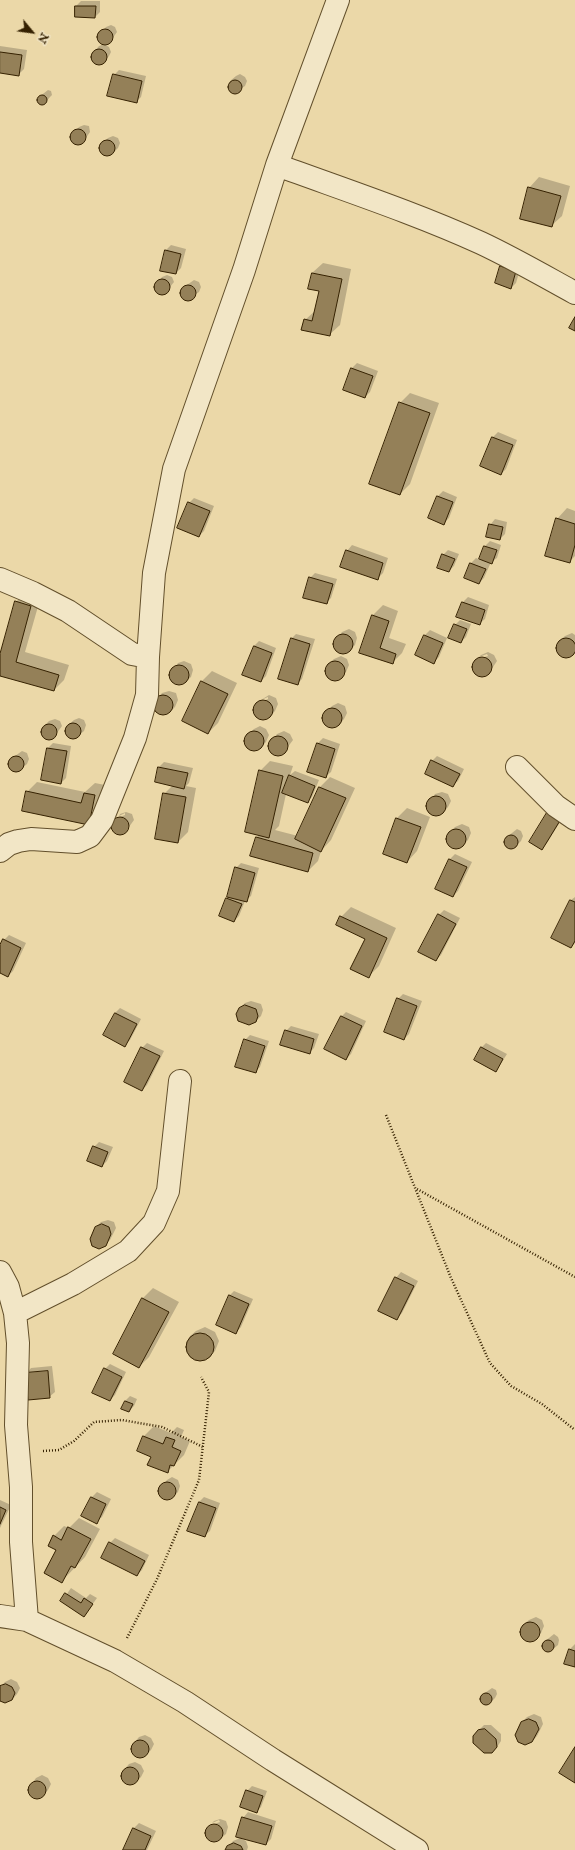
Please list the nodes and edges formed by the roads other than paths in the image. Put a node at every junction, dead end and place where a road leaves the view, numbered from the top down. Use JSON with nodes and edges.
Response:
{"nodes":[{"id":1,"x":338,"y":0,"type":"edge"},
{"id":2,"x":277,"y":165,"type":"junction"},
{"id":3,"x":575,"y":293,"type":"edge"},
{"id":4,"x":0,"y":579,"type":"edge"},
{"id":5,"x":148,"y":657,"type":"junction"},
{"id":6,"x":517,"y":767,"type":"dead end"},
{"id":7,"x":575,"y":819,"type":"edge"},
{"id":8,"x":0,"y":851,"type":"edge"},
{"id":9,"x":180,"y":1081,"type":"dead end"},
{"id":10,"x":0,"y":1272,"type":"edge"},
{"id":11,"x":15,"y":1313,"type":"junction"},
{"id":12,"x":0,"y":1616,"type":"edge"},
{"id":13,"x":27,"y":1620,"type":"junction"},
{"id":14,"x":417,"y":1850,"type":"edge"}],
"edges":[{"from":1,"to":2,"type":"street"},
{"from":2,"to":3,"type":"street"},
{"from":2,"to":5,"type":"street"},
{"from":4,"to":5,"type":"street"},
{"from":5,"to":8,"type":"street"},
{"from":6,"to":7,"type":"street"},
{"from":9,"to":11,"type":"street"},
{"from":10,"to":11,"type":"street"},
{"from":11,"to":13,"type":"street"},
{"from":12,"to":13,"type":"street"},
{"from":13,"to":14,"type":"street"}]}
